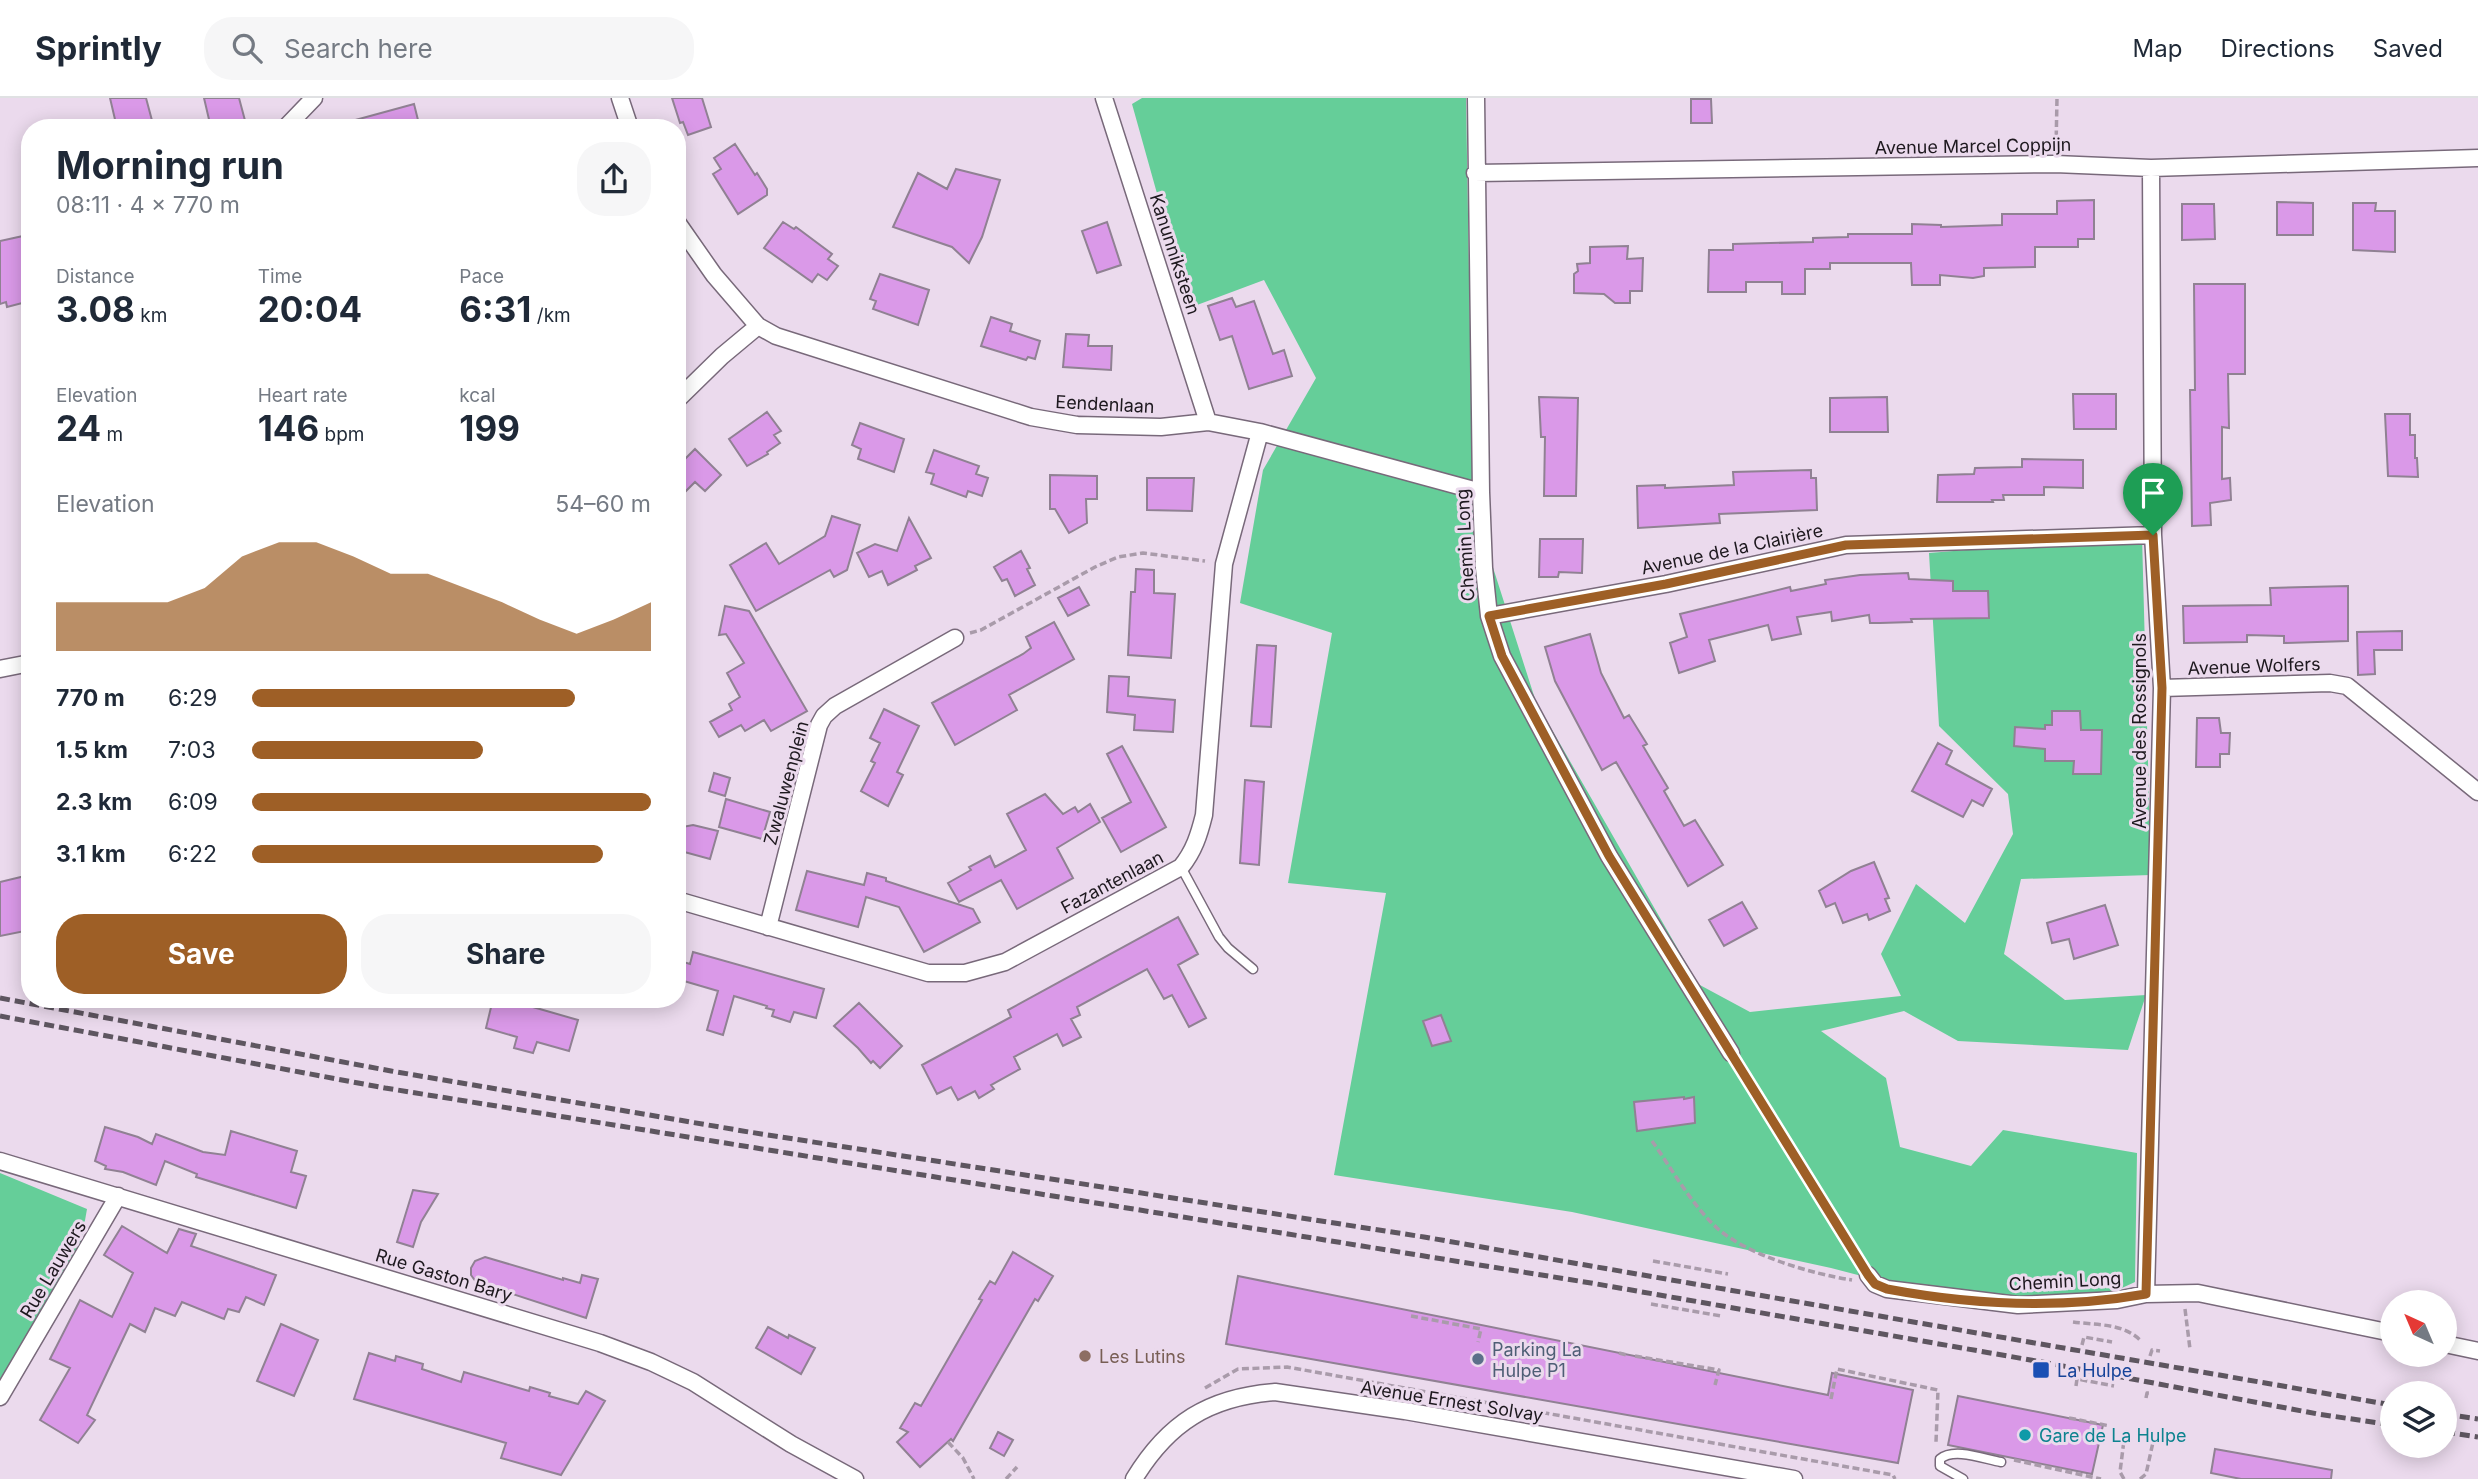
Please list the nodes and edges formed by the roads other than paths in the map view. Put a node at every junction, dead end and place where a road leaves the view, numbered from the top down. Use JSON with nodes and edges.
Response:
{"nodes":[{"id":1,"x":314,"y":98,"type":"edge"},
{"id":2,"x":620,"y":98,"type":"edge"},
{"id":3,"x":1104,"y":98,"type":"edge"},
{"id":4,"x":1476,"y":98,"type":"edge"},
{"id":5,"x":294,"y":119,"type":"edge"},
{"id":6,"x":627,"y":119,"type":"edge"},
{"id":7,"x":2474,"y":158,"type":"edge"},
{"id":8,"x":2151,"y":167,"type":"junction"},
{"id":9,"x":1475,"y":173,"type":"junction"},
{"id":10,"x":686,"y":235,"type":"edge"},
{"id":11,"x":758,"y":327,"type":"junction"},
{"id":12,"x":686,"y":391,"type":"edge"},
{"id":13,"x":1208,"y":422,"type":"junction"},
{"id":14,"x":1260,"y":432,"type":"junction"},
{"id":15,"x":1481,"y":492,"type":"junction"},
{"id":16,"x":2153,"y":535,"type":"junction"},
{"id":17,"x":1489,"y":616,"type":"junction"},
{"id":18,"x":955,"y":638,"type":"road end"},
{"id":19,"x":21,"y":665,"type":"edge"},
{"id":20,"x":0,"y":669,"type":"edge"},
{"id":21,"x":2162,"y":688,"type":"junction"},
{"id":22,"x":2478,"y":792,"type":"edge"},
{"id":23,"x":1181,"y":867,"type":"junction"},
{"id":24,"x":686,"y":903,"type":"edge"},
{"id":25,"x":768,"y":927,"type":"junction"},
{"id":26,"x":1253,"y":969,"type":"dead end"},
{"id":27,"x":1731,"y":1053,"type":"road end"},
{"id":28,"x":0,"y":1161,"type":"edge"},
{"id":29,"x":118,"y":1196,"type":"junction"},
{"id":30,"x":1871,"y":1279,"type":"road end"},
{"id":31,"x":2146,"y":1294,"type":"junction"},
{"id":32,"x":2380,"y":1331,"type":"edge"},
{"id":33,"x":2457,"y":1347,"type":"edge"},
{"id":34,"x":2478,"y":1351,"type":"edge"},
{"id":35,"x":0,"y":1397,"type":"edge"},
{"id":36,"x":2001,"y":1462,"type":"dead end"},
{"id":37,"x":855,"y":1479,"type":"edge"},
{"id":38,"x":1134,"y":1479,"type":"edge"},
{"id":39,"x":1794,"y":1479,"type":"edge"},
{"id":40,"x":1963,"y":1479,"type":"edge"}],
"edges":[{"from":1,"to":5,"type":"street"},
{"from":2,"to":6,"type":"street"},
{"from":3,"to":13,"type":"street","name":"Kanunniksteen"},
{"from":4,"to":9,"type":"street","name":"Chemin Long"},
{"from":7,"to":8,"type":"street","name":"Avenue Marcel Coppijn"},
{"from":8,"to":9,"type":"street","name":"Avenue Marcel Coppijn"},
{"from":8,"to":16,"type":"street","name":"Avenue des Rossignols"},
{"from":9,"to":15,"type":"street","name":"Chemin Long"},
{"from":10,"to":11,"type":"street"},
{"from":11,"to":12,"type":"street"},
{"from":11,"to":13,"type":"street","name":"Eendenlaan"},
{"from":13,"to":14,"type":"street","name":"Eendenlaan"},
{"from":14,"to":15,"type":"street","name":"Eendenlaan"},
{"from":14,"to":23,"type":"street","name":"Fazantenlaan"},
{"from":15,"to":17,"type":"street","name":"Chemin Long"},
{"from":16,"to":17,"type":"street","name":"Avenue de la Clairière"},
{"from":16,"to":21,"type":"street","name":"Avenue des Rossignols"},
{"from":17,"to":27,"type":"street","name":"Chemin Long"},
{"from":18,"to":25,"type":"street","name":"Zwaluwenplein"},
{"from":19,"to":20,"type":"street"},
{"from":21,"to":22,"type":"street","name":"Avenue Wolfers"},
{"from":21,"to":31,"type":"street","name":"Avenue des Rossignols"},
{"from":23,"to":25,"type":"street","name":"Fazantenlaan"},
{"from":23,"to":26,"type":"lane"},
{"from":24,"to":25,"type":"street","name":"Fazantenlaan"},
{"from":28,"to":29,"type":"street","name":"Rue Gaston Bary"},
{"from":29,"to":35,"type":"street","name":"Rue Lauwers"},
{"from":29,"to":37,"type":"street","name":"Rue Gaston Bary"},
{"from":30,"to":31,"type":"street","name":"Chemin Long"},
{"from":31,"to":32,"type":"street","name":"Chemin Long"},
{"from":33,"to":34,"type":"street"},
{"from":36,"to":40,"type":"lane"},
{"from":38,"to":39,"type":"street","name":"Avenue Ernest Solvay"}]}
